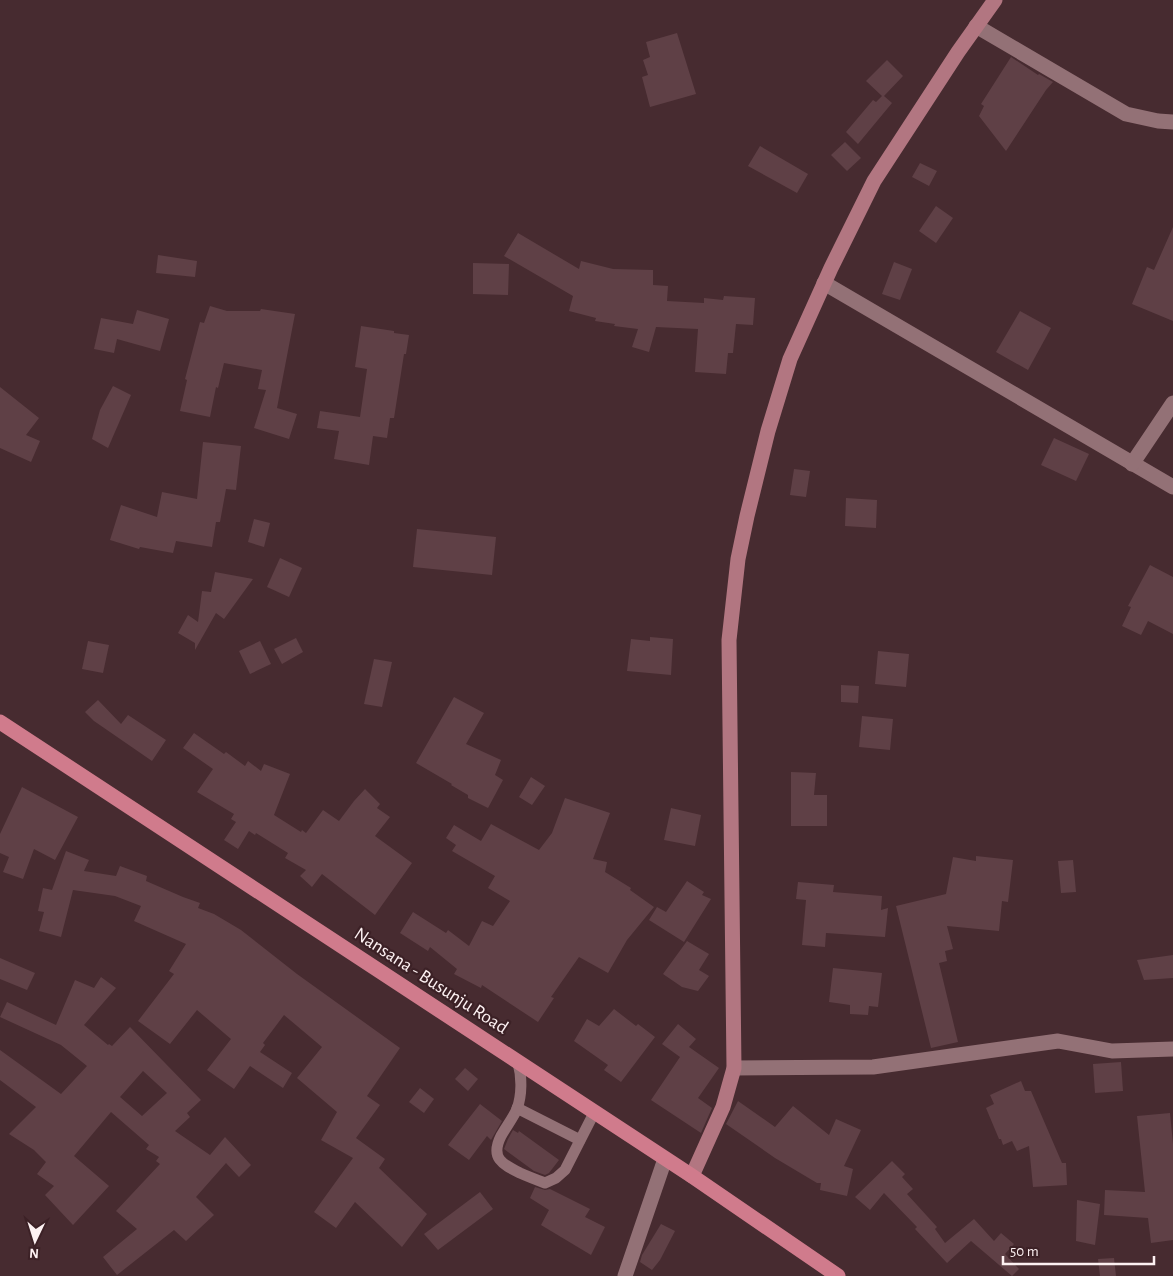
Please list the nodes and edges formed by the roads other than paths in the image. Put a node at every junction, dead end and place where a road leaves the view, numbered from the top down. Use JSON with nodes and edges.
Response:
{"nodes":[{"id":1,"x":995,"y":0,"type":"edge"},
{"id":2,"x":976,"y":26,"type":"junction"},
{"id":3,"x":1173,"y":122,"type":"edge"},
{"id":4,"x":824,"y":283,"type":"junction"},
{"id":5,"x":1173,"y":403,"type":"edge"},
{"id":6,"x":1132,"y":464,"type":"junction"},
{"id":7,"x":1173,"y":487,"type":"edge"},
{"id":8,"x":0,"y":722,"type":"edge"},
{"id":9,"x":1173,"y":1049,"type":"edge"},
{"id":10,"x":518,"y":1063,"type":"junction"},
{"id":11,"x":734,"y":1068,"type":"junction"},
{"id":12,"x":517,"y":1108,"type":"junction"},
{"id":13,"x":594,"y":1113,"type":"junction"},
{"id":14,"x":580,"y":1140,"type":"junction"},
{"id":15,"x":664,"y":1159,"type":"junction"},
{"id":16,"x":692,"y":1176,"type":"junction"},
{"id":17,"x":625,"y":1276,"type":"edge"},
{"id":18,"x":838,"y":1276,"type":"edge"}],
"edges":[{"from":1,"to":2,"type":"street"},
{"from":2,"to":3,"type":"street"},
{"from":2,"to":4,"type":"street"},
{"from":4,"to":6,"type":"street"},
{"from":4,"to":11,"type":"street"},
{"from":5,"to":6,"type":"street"},
{"from":6,"to":7,"type":"street"},
{"from":8,"to":10,"type":"main road","name":"Nansana - Busunju Road"},
{"from":9,"to":11,"type":"street"},
{"from":10,"to":12,"type":"lane"},
{"from":10,"to":13,"type":"main road","name":"Nansana - Busunju Road"},
{"from":11,"to":16,"type":"street"},
{"from":12,"to":14,"type":"lane"},
{"from":12,"to":14,"type":"lane"},
{"from":13,"to":14,"type":"lane"},
{"from":13,"to":15,"type":"main road","name":"Nansana - Busunju Road"},
{"from":15,"to":16,"type":"main road","name":"Nansana - Busunju Road"},
{"from":15,"to":17,"type":"street"},
{"from":16,"to":18,"type":"main road","name":"Nansana - Busunju Road"}]}
